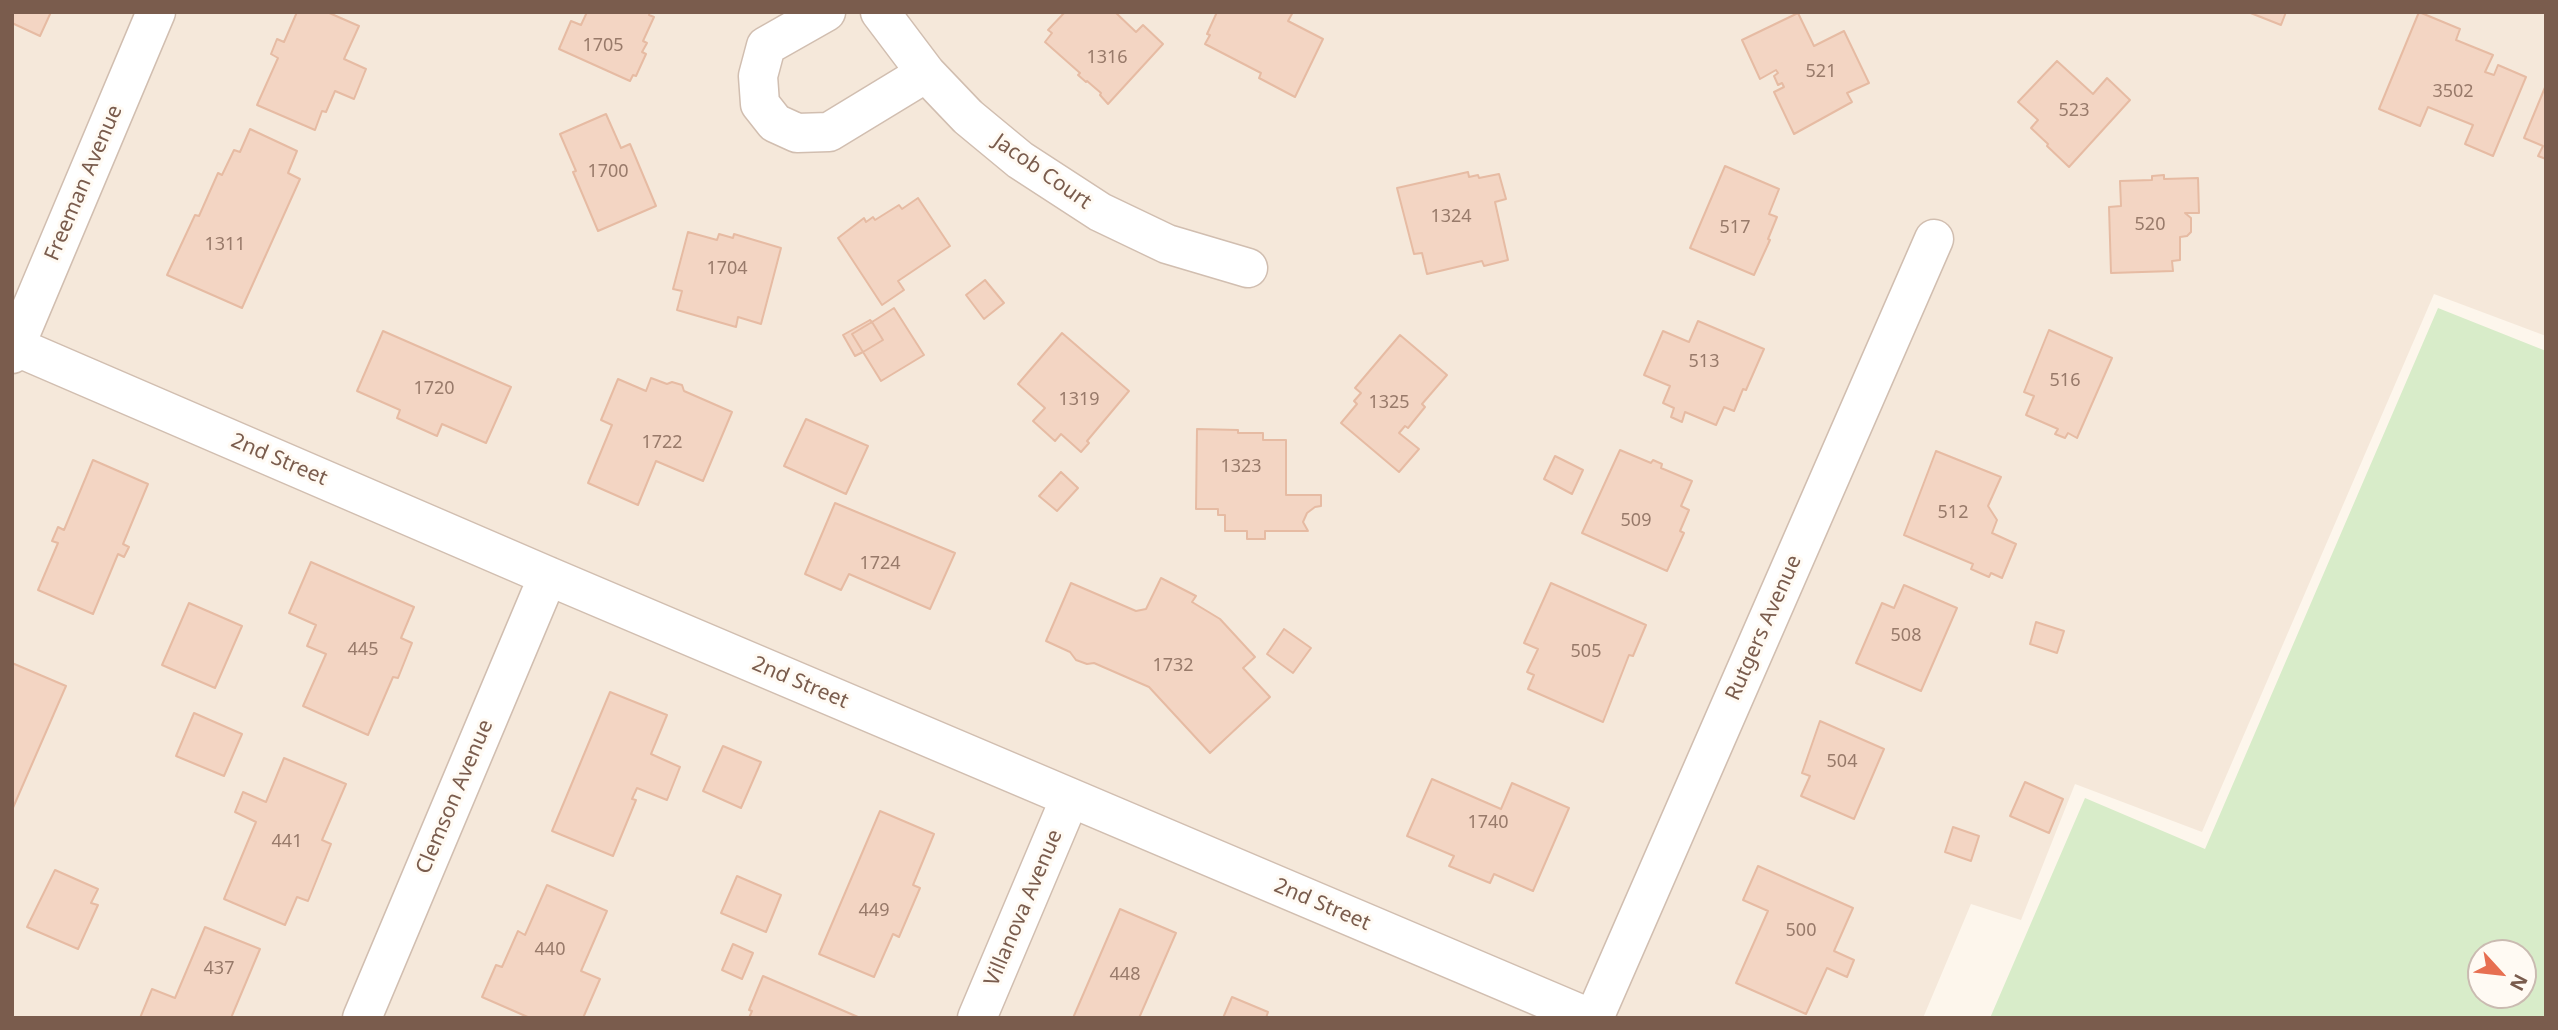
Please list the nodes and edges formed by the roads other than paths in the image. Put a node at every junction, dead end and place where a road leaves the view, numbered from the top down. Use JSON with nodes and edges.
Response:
{"nodes":[{"id":1,"x":156,"y":12,"type":"edge"},
{"id":2,"x":825,"y":12,"type":"edge"},
{"id":3,"x":880,"y":12,"type":"edge"},
{"id":4,"x":926,"y":73,"type":"junction"},
{"id":5,"x":1934,"y":239,"type":"dead end"},
{"id":6,"x":1248,"y":268,"type":"dead end"},
{"id":7,"x":13,"y":349,"type":"edge"},
{"id":8,"x":548,"y":576,"type":"junction"},
{"id":9,"x":1070,"y":799,"type":"junction"},
{"id":10,"x":362,"y":1018,"type":"edge"},
{"id":11,"x":977,"y":1018,"type":"edge"},
{"id":12,"x":1592,"y":1018,"type":"edge"}],
"edges":[{"from":1,"to":7,"type":"street","name":"Freeman Avenue"},
{"from":2,"to":4,"type":"street"},
{"from":3,"to":4,"type":"street","name":"Jacob Court"},
{"from":4,"to":6,"type":"street","name":"Jacob Court"},
{"from":5,"to":12,"type":"street","name":"Rutgers Avenue"},
{"from":7,"to":8,"type":"street","name":"2nd Street"},
{"from":8,"to":9,"type":"street","name":"2nd Street"},
{"from":8,"to":10,"type":"street","name":"Clemson Avenue"},
{"from":9,"to":11,"type":"street","name":"Villanova Avenue"},
{"from":9,"to":12,"type":"street","name":"2nd Street"}]}
